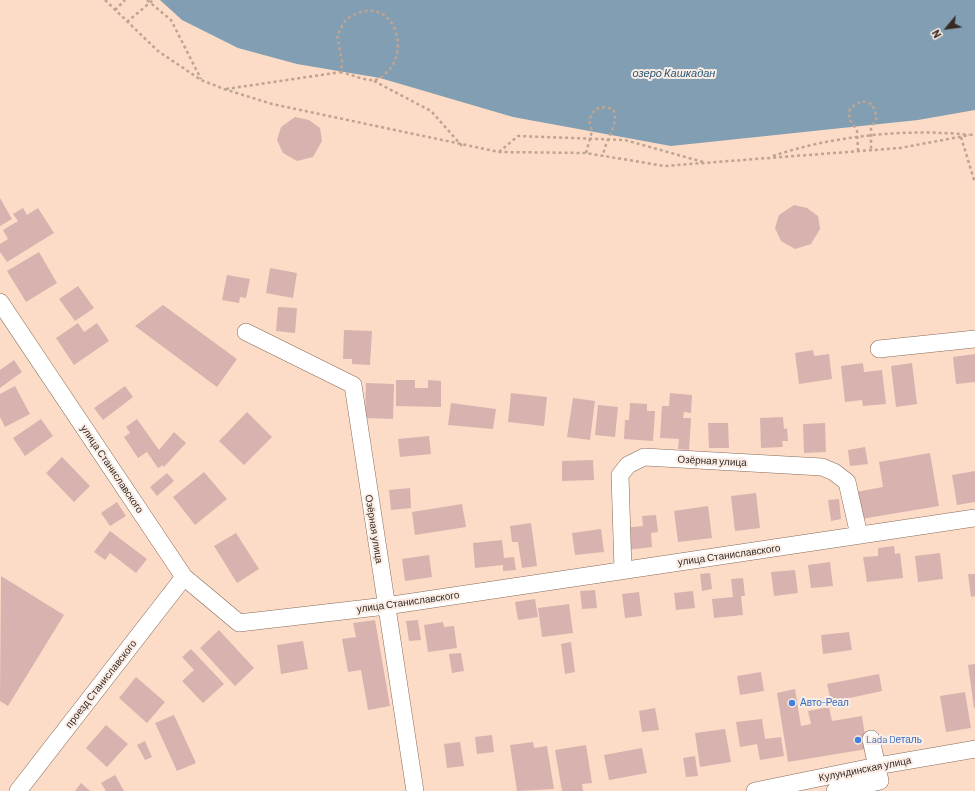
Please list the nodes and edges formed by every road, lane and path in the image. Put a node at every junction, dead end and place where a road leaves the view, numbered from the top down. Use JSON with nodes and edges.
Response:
{"nodes":[{"id":1,"x":105,"y":0,"type":"edge"},
{"id":2,"x":125,"y":0,"type":"edge"},
{"id":3,"x":153,"y":0,"type":"edge"},
{"id":4,"x":148,"y":1,"type":"edge"},
{"id":5,"x":115,"y":10,"type":"junction"},
{"id":6,"x":127,"y":22,"type":"junction"},
{"id":7,"x":341,"y":72,"type":"junction"},
{"id":8,"x":201,"y":80,"type":"junction"},
{"id":9,"x":374,"y":80,"type":"junction"},
{"id":10,"x":224,"y":89,"type":"junction"},
{"id":11,"x":871,"y":135,"type":"junction"},
{"id":12,"x":973,"y":135,"type":"edge"},
{"id":13,"x":857,"y":137,"type":"junction"},
{"id":14,"x":961,"y":137,"type":"junction"},
{"id":15,"x":590,"y":139,"type":"junction"},
{"id":16,"x":607,"y":140,"type":"junction"},
{"id":17,"x":462,"y":146,"type":"junction"},
{"id":18,"x":871,"y":150,"type":"junction"},
{"id":19,"x":858,"y":151,"type":"junction"},
{"id":20,"x":499,"y":152,"type":"junction"},
{"id":21,"x":586,"y":153,"type":"junction"},
{"id":22,"x":603,"y":156,"type":"junction"},
{"id":23,"x":768,"y":158,"type":"junction"},
{"id":24,"x":705,"y":163,"type":"junction"},
{"id":25,"x":975,"y":184,"type":"edge"},
{"id":26,"x":0,"y":302,"type":"edge"},
{"id":27,"x":246,"y":332,"type":"dead end"},
{"id":28,"x":975,"y":339,"type":"edge"},
{"id":29,"x":879,"y":349,"type":"dead end"},
{"id":30,"x":975,"y":518,"type":"edge"},
{"id":31,"x":859,"y":535,"type":"junction"},
{"id":32,"x":623,"y":570,"type":"junction"},
{"id":33,"x":184,"y":577,"type":"junction"},
{"id":34,"x":386,"y":606,"type":"junction"},
{"id":35,"x":871,"y":739,"type":"dead end"},
{"id":36,"x":975,"y":749,"type":"edge"},
{"id":37,"x":877,"y":766,"type":"junction"},
{"id":38,"x":18,"y":791,"type":"edge"},
{"id":39,"x":415,"y":791,"type":"edge"},
{"id":40,"x":755,"y":791,"type":"edge"},
{"id":41,"x":835,"y":791,"type":"edge"}],
"edges":[{"from":1,"to":5,"type":"path"},
{"from":2,"to":5,"type":"path"},
{"from":3,"to":4,"type":"path"},
{"from":4,"to":6,"type":"path"},
{"from":4,"to":8,"type":"path"},
{"from":5,"to":6,"type":"path"},
{"from":6,"to":8,"type":"path"},
{"from":7,"to":9,"type":"path"},
{"from":7,"to":9,"type":"path"},
{"from":7,"to":10,"type":"path"},
{"from":8,"to":10,"type":"path"},
{"from":9,"to":17,"type":"path"},
{"from":10,"to":17,"type":"path"},
{"from":11,"to":12,"type":"path"},
{"from":11,"to":13,"type":"path"},
{"from":11,"to":13,"type":"path"},
{"from":11,"to":18,"type":"path"},
{"from":12,"to":14,"type":"path"},
{"from":13,"to":19,"type":"path"},
{"from":13,"to":23,"type":"path"},
{"from":14,"to":18,"type":"path"},
{"from":14,"to":25,"type":"path"},
{"from":15,"to":16,"type":"path"},
{"from":15,"to":16,"type":"path"},
{"from":15,"to":20,"type":"path"},
{"from":15,"to":21,"type":"path"},
{"from":16,"to":22,"type":"path"},
{"from":16,"to":24,"type":"path"},
{"from":17,"to":20,"type":"path"},
{"from":18,"to":19,"type":"path"},
{"from":19,"to":23,"type":"path"},
{"from":20,"to":21,"type":"path"},
{"from":21,"to":22,"type":"path"},
{"from":22,"to":24,"type":"path"},
{"from":23,"to":24,"type":"path"},
{"from":26,"to":33,"type":"street","name":"улица Станиславского"},
{"from":27,"to":34,"type":"street","name":"Озёрная улица"},
{"from":28,"to":29,"type":"street"},
{"from":30,"to":31,"type":"street","name":"улица Станиславского"},
{"from":31,"to":32,"type":"street","name":"улица Станиславского"},
{"from":31,"to":32,"type":"street","name":"Озёрная улица"},
{"from":32,"to":34,"type":"street","name":"улица Станиславского"},
{"from":33,"to":34,"type":"street","name":"улица Станиславского"},
{"from":33,"to":38,"type":"street","name":"проезд Станиславского"},
{"from":34,"to":39,"type":"street","name":"Озёрная улица"},
{"from":35,"to":37,"type":"street"},
{"from":36,"to":37,"type":"street","name":"Кулундинская улица"},
{"from":37,"to":40,"type":"street","name":"Кулундинская улица"},
{"from":37,"to":41,"type":"street"}]}
